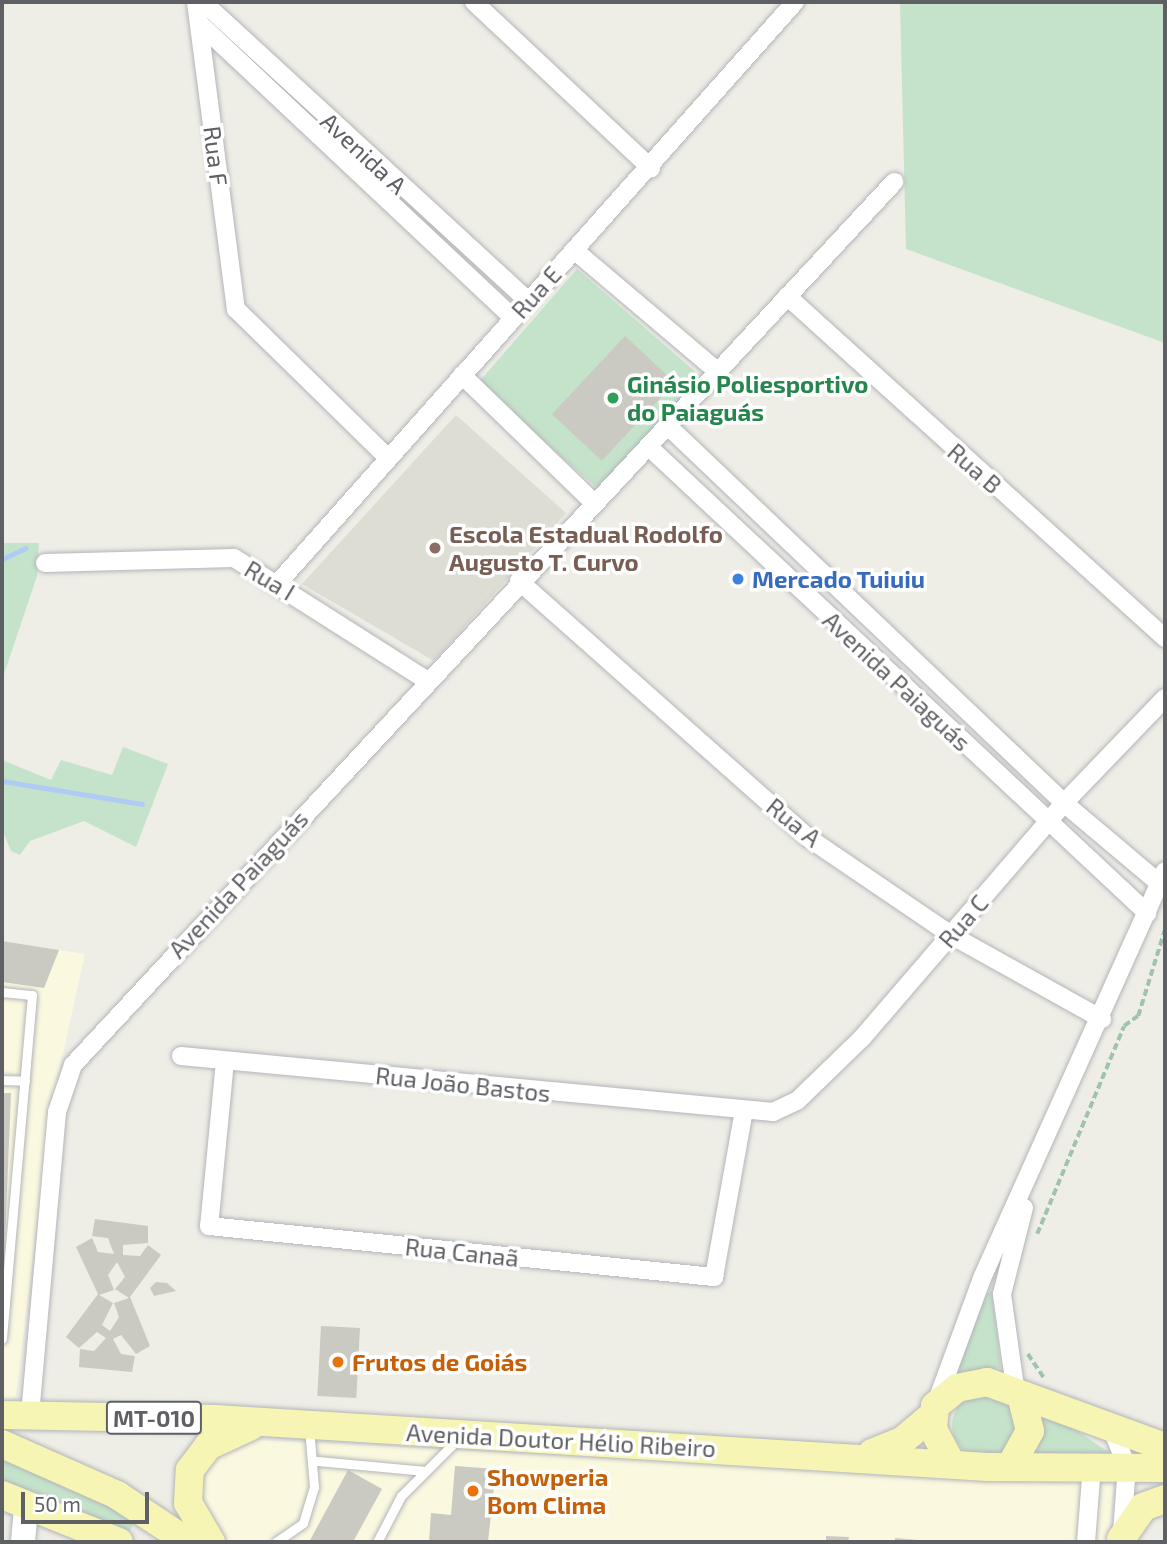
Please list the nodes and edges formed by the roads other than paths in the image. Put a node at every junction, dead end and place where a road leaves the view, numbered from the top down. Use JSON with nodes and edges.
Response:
{"nodes":[{"id":1,"x":196,"y":2,"type":"edge"},
{"id":2,"x":203,"y":2,"type":"edge"},
{"id":3,"x":474,"y":2,"type":"edge"},
{"id":4,"x":795,"y":2,"type":"edge"},
{"id":5,"x":199,"y":23,"type":"junction"},
{"id":6,"x":651,"y":168,"type":"junction"},
{"id":7,"x":894,"y":182,"type":"dead end"},
{"id":8,"x":574,"y":250,"type":"junction"},
{"id":9,"x":787,"y":296,"type":"junction"},
{"id":10,"x":528,"y":301,"type":"junction"},
{"id":11,"x":513,"y":318,"type":"junction"},
{"id":12,"x":717,"y":371,"type":"junction"},
{"id":13,"x":462,"y":375,"type":"junction"},
{"id":14,"x":670,"y":428,"type":"junction"},
{"id":15,"x":650,"y":448,"type":"junction"},
{"id":16,"x":388,"y":458,"type":"junction"},
{"id":17,"x":595,"y":504,"type":"junction"},
{"id":18,"x":45,"y":563,"type":"dead end"},
{"id":19,"x":519,"y":581,"type":"junction"},
{"id":20,"x":276,"y":584,"type":"junction"},
{"id":21,"x":1165,"y":638,"type":"edge"},
{"id":22,"x":428,"y":681,"type":"junction"},
{"id":23,"x":1165,"y":698,"type":"edge"},
{"id":24,"x":1064,"y":803,"type":"junction"},
{"id":25,"x":1047,"y":822,"type":"junction"},
{"id":26,"x":1162,"y":877,"type":"edge"},
{"id":27,"x":1147,"y":912,"type":"junction"},
{"id":28,"x":951,"y":935,"type":"junction"},
{"id":29,"x":2,"y":992,"type":"edge"},
{"id":30,"x":1101,"y":1019,"type":"junction"},
{"id":31,"x":181,"y":1056,"type":"dead end"},
{"id":32,"x":225,"y":1061,"type":"junction"},
{"id":33,"x":2,"y":1080,"type":"edge"},
{"id":34,"x":25,"y":1081,"type":"junction"},
{"id":35,"x":744,"y":1111,"type":"junction"},
{"id":36,"x":1035,"y":1167,"type":"junction"},
{"id":37,"x":2,"y":1339,"type":"edge"},
{"id":38,"x":1019,"y":1396,"type":"junction"},
{"id":39,"x":933,"y":1411,"type":"junction"},
{"id":40,"x":2,"y":1415,"type":"edge"},
{"id":41,"x":41,"y":1415,"type":"junction"},
{"id":42,"x":254,"y":1426,"type":"junction"},
{"id":43,"x":309,"y":1427,"type":"junction"},
{"id":44,"x":1113,"y":1432,"type":"junction"},
{"id":45,"x":461,"y":1435,"type":"junction"},
{"id":46,"x":2,"y":1444,"type":"edge"},
{"id":47,"x":1165,"y":1447,"type":"edge"},
{"id":48,"x":867,"y":1455,"type":"junction"},
{"id":49,"x":317,"y":1461,"type":"junction"},
{"id":50,"x":951,"y":1463,"type":"junction"},
{"id":51,"x":1011,"y":1465,"type":"junction"},
{"id":52,"x":1092,"y":1466,"type":"junction"},
{"id":53,"x":1127,"y":1466,"type":"junction"},
{"id":54,"x":1165,"y":1468,"type":"edge"},
{"id":55,"x":424,"y":1471,"type":"junction"},
{"id":56,"x":1165,"y":1499,"type":"edge"},
{"id":57,"x":14,"y":1500,"type":"edge"},
{"id":58,"x":1121,"y":1540,"type":"edge"},
{"id":59,"x":23,"y":1542,"type":"edge"},
{"id":60,"x":119,"y":1542,"type":"edge"},
{"id":61,"x":188,"y":1542,"type":"edge"},
{"id":62,"x":211,"y":1542,"type":"edge"},
{"id":63,"x":277,"y":1542,"type":"edge"},
{"id":64,"x":377,"y":1542,"type":"edge"},
{"id":65,"x":1086,"y":1542,"type":"edge"}],
"edges":[{"from":1,"to":5,"type":"street","name":"Rua F"},
{"from":2,"to":10,"type":"street","name":"Avenida A"},
{"from":3,"to":6,"type":"street"},
{"from":4,"to":6,"type":"street","name":"Rua E"},
{"from":5,"to":11,"type":"street","name":"Avenida A"},
{"from":5,"to":16,"type":"street","name":"Rua F"},
{"from":6,"to":8,"type":"street","name":"Rua E"},
{"from":7,"to":9,"type":"street","name":"Avenida Paiaguás"},
{"from":8,"to":10,"type":"street","name":"Rua E"},
{"from":8,"to":12,"type":"street"},
{"from":9,"to":12,"type":"street","name":"Avenida Paiaguás"},
{"from":9,"to":21,"type":"street","name":"Rua B"},
{"from":10,"to":11,"type":"street","name":"Rua E"},
{"from":11,"to":13,"type":"street","name":"Rua E"},
{"from":12,"to":14,"type":"street","name":"Avenida Paiaguás"},
{"from":13,"to":16,"type":"street","name":"Rua E"},
{"from":13,"to":17,"type":"street"},
{"from":14,"to":15,"type":"street","name":"Avenida Paiaguás"},
{"from":14,"to":24,"type":"street","name":"Avenida Paiaguás"},
{"from":15,"to":17,"type":"street","name":"Avenida Paiaguás"},
{"from":15,"to":25,"type":"street","name":"Avenida Paiaguás"},
{"from":16,"to":20,"type":"street","name":"Rua E"},
{"from":17,"to":19,"type":"street","name":"Avenida Paiaguás"},
{"from":18,"to":20,"type":"street","name":"Rua I"},
{"from":19,"to":22,"type":"street","name":"Avenida Paiaguás"},
{"from":19,"to":28,"type":"street","name":"Rua A"},
{"from":20,"to":22,"type":"street","name":"Rua I"},
{"from":22,"to":41,"type":"street","name":"Avenida Paiaguás"},
{"from":23,"to":24,"type":"street","name":"Rua C"},
{"from":24,"to":25,"type":"street","name":"Rua C"},
{"from":24,"to":26,"type":"street","name":"Avenida Paiaguás"},
{"from":25,"to":27,"type":"street","name":"Avenida Paiaguás"},
{"from":25,"to":28,"type":"street","name":"Rua C"},
{"from":26,"to":27,"type":"street","name":"Avenida Doutor Hélio Ribeiro"},
{"from":27,"to":30,"type":"street","name":"Avenida Doutor Hélio Ribeiro"},
{"from":28,"to":30,"type":"street","name":"Rua A"},
{"from":28,"to":35,"type":"street","name":"Rua C"},
{"from":29,"to":34,"type":"lane"},
{"from":30,"to":36,"type":"street","name":"Avenida Doutor Hélio Ribeiro"},
{"from":31,"to":32,"type":"street","name":"Rua João Bastos"},
{"from":32,"to":35,"type":"street","name":"Rua João Bastos"},
{"from":32,"to":35,"type":"street","name":"Rua Canaã"},
{"from":33,"to":34,"type":"lane"},
{"from":34,"to":37,"type":"lane"},
{"from":36,"to":38,"type":"street","name":"Avenida Doutor Hélio Ribeiro"},
{"from":36,"to":39,"type":"street","name":"Avenida Doutor Hélio Ribeiro"},
{"from":38,"to":39,"type":"main road","name":"Avenida Doutor Hélio Ribeiro"},
{"from":38,"to":44,"type":"main road","name":"Avenida Doutor Hélio Ribeiro"},
{"from":38,"to":51,"type":"main road"},
{"from":39,"to":48,"type":"main road","name":"Avenida Doutor Hélio Ribeiro"},
{"from":39,"to":50,"type":"main road"},
{"from":40,"to":41,"type":"main road","number":"MT-010"},
{"from":41,"to":42,"type":"main road","number":"MT-010"},
{"from":42,"to":43,"type":"main road","name":"Avenida Doutor Hélio Ribeiro"},
{"from":42,"to":62,"type":"main road","number":"MT-010"},
{"from":43,"to":45,"type":"main road","name":"Avenida Doutor Hélio Ribeiro"},
{"from":43,"to":49,"type":"lane"},
{"from":44,"to":47,"type":"main road","name":"Avenida Doutor Hélio Ribeiro"},
{"from":44,"to":53,"type":"street"},
{"from":45,"to":48,"type":"main road","name":"Avenida Doutor Hélio Ribeiro"},
{"from":45,"to":55,"type":"lane"},
{"from":46,"to":61,"type":"main road"},
{"from":48,"to":50,"type":"main road","name":"Avenida Doutor Hélio Ribeiro"},
{"from":49,"to":55,"type":"lane"},
{"from":49,"to":63,"type":"lane"},
{"from":50,"to":51,"type":"main road","name":"Avenida Doutor Hélio Ribeiro"},
{"from":51,"to":52,"type":"main road","name":"Avenida Doutor Hélio Ribeiro"},
{"from":52,"to":53,"type":"main road","name":"Avenida Doutor Hélio Ribeiro"},
{"from":52,"to":65,"type":"street"},
{"from":53,"to":54,"type":"main road","name":"Avenida Doutor Hélio Ribeiro"},
{"from":53,"to":58,"type":"street"},
{"from":55,"to":64,"type":"lane"},
{"from":56,"to":58,"type":"main road"},
{"from":57,"to":59,"type":"street"},
{"from":57,"to":60,"type":"main road"}]}
